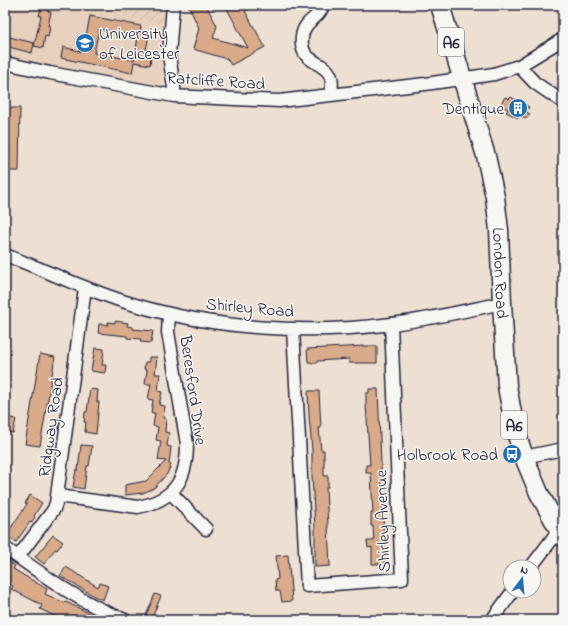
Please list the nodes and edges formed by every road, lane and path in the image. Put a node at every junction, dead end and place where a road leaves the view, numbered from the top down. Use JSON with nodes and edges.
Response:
{"nodes":[{"id":1,"x":173,"y":5,"type":"edge"},
{"id":2,"x":323,"y":5,"type":"edge"},
{"id":3,"x":440,"y":5,"type":"edge"},
{"id":4,"x":563,"y":39,"type":"edge"},
{"id":5,"x":5,"y":63,"type":"edge"},
{"id":6,"x":519,"y":66,"type":"junction"},
{"id":7,"x":463,"y":78,"type":"junction"},
{"id":8,"x":331,"y":95,"type":"junction"},
{"id":9,"x":174,"y":96,"type":"junction"},
{"id":10,"x":563,"y":102,"type":"edge"},
{"id":11,"x":5,"y":255,"type":"edge"},
{"id":12,"x":85,"y":288,"type":"junction"},
{"id":13,"x":502,"y":303,"type":"junction"},
{"id":14,"x":169,"y":314,"type":"junction"},
{"id":15,"x":391,"y":324,"type":"junction"},
{"id":16,"x":293,"y":328,"type":"junction"},
{"id":17,"x":563,"y":449,"type":"edge"},
{"id":18,"x":524,"y":457,"type":"junction"},
{"id":19,"x":171,"y":493,"type":"junction"},
{"id":20,"x":58,"y":496,"type":"junction"},
{"id":21,"x":206,"y":529,"type":"dead end"},
{"id":22,"x":561,"y":533,"type":"edge"},
{"id":23,"x":5,"y":548,"type":"edge"},
{"id":24,"x":18,"y":557,"type":"junction"},
{"id":25,"x":538,"y":559,"type":"edge"},
{"id":26,"x":508,"y":599,"type":"edge"},
{"id":27,"x":125,"y":620,"type":"edge"},
{"id":28,"x":492,"y":620,"type":"edge"}],
"edges":[{"from":1,"to":9,"type":"street"},
{"from":2,"to":8,"type":"street"},
{"from":3,"to":7,"type":"highway","name":"London Road","number":"A6"},
{"from":4,"to":6,"type":"street","name":"Ratcliffe Road"},
{"from":5,"to":9,"type":"street","name":"Ratcliffe Road"},
{"from":6,"to":7,"type":"street","name":"Ratcliffe Road"},
{"from":6,"to":10,"type":"street"},
{"from":7,"to":8,"type":"street","name":"Ratcliffe Road"},
{"from":7,"to":13,"type":"highway","name":"London Road","number":"A6"},
{"from":8,"to":9,"type":"street","name":"Ratcliffe Road"},
{"from":11,"to":12,"type":"street","name":"Shirley Road"},
{"from":12,"to":14,"type":"street","name":"Shirley Road"},
{"from":12,"to":20,"type":"street","name":"Ridgway Road"},
{"from":13,"to":15,"type":"street","name":"Shirley Road"},
{"from":13,"to":18,"type":"highway","name":"London Road","number":"A6"},
{"from":14,"to":16,"type":"street","name":"Shirley Road"},
{"from":14,"to":19,"type":"street","name":"Beresford Drive"},
{"from":15,"to":16,"type":"street","name":"Shirley Road"},
{"from":15,"to":16,"type":"street","name":"Shirley Avenue"},
{"from":17,"to":18,"type":"street"},
{"from":18,"to":22,"type":"highway","name":"London Road","number":"A6"},
{"from":19,"to":20,"type":"street","name":"Beresford Drive"},
{"from":19,"to":21,"type":"street"},
{"from":20,"to":24,"type":"street","name":"Ridgway Road"},
{"from":22,"to":25,"type":"street"},
{"from":23,"to":24,"type":"street"},
{"from":24,"to":27,"type":"street"},
{"from":26,"to":28,"type":"street"}]}
